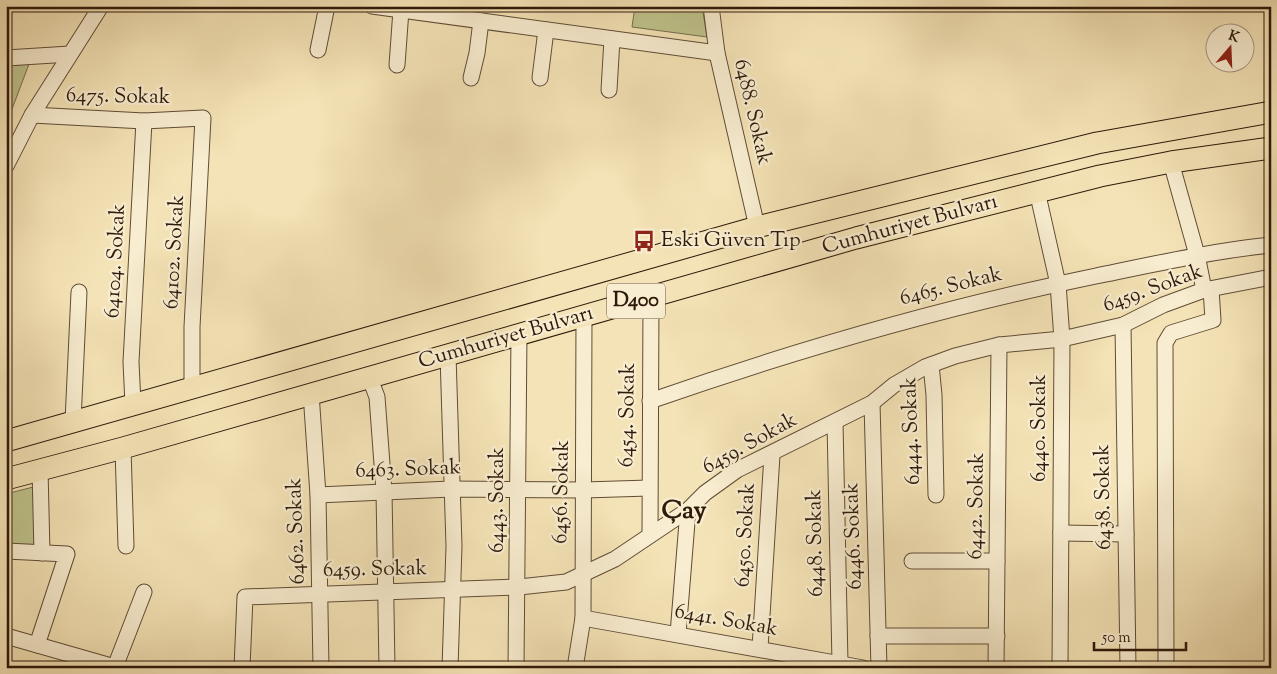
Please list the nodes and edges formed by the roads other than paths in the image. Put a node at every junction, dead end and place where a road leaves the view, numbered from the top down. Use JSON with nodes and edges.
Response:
{"nodes":[{"id":1,"x":101,"y":6,"type":"edge"},
{"id":2,"x":327,"y":6,"type":"edge"},
{"id":3,"x":372,"y":6,"type":"edge"},
{"id":4,"x":711,"y":6,"type":"edge"},
{"id":5,"x":401,"y":10,"type":"junction"},
{"id":6,"x":481,"y":21,"type":"junction"},
{"id":7,"x":546,"y":30,"type":"junction"},
{"id":8,"x":612,"y":39,"type":"junction"},
{"id":9,"x":318,"y":50,"type":"dead end"},
{"id":10,"x":717,"y":53,"type":"junction"},
{"id":11,"x":70,"y":54,"type":"junction"},
{"id":12,"x":6,"y":58,"type":"edge"},
{"id":13,"x":397,"y":65,"type":"dead end"},
{"id":14,"x":471,"y":78,"type":"dead end"},
{"id":15,"x":540,"y":78,"type":"dead end"},
{"id":16,"x":609,"y":90,"type":"dead end"},
{"id":17,"x":1271,"y":112,"type":"edge"},
{"id":18,"x":32,"y":116,"type":"junction"},
{"id":19,"x":203,"y":118,"type":"joint"},
{"id":20,"x":144,"y":121,"type":"junction"},
{"id":21,"x":1271,"y":148,"type":"edge"},
{"id":22,"x":1171,"y":162,"type":"junction"},
{"id":23,"x":6,"y":166,"type":"edge"},
{"id":24,"x":1037,"y":191,"type":"junction"},
{"id":25,"x":757,"y":227,"type":"junction"},
{"id":26,"x":1271,"y":245,"type":"edge"},
{"id":27,"x":1197,"y":255,"type":"junction"},
{"id":28,"x":1271,"y":277,"type":"edge"},
{"id":29,"x":1058,"y":284,"type":"junction"},
{"id":30,"x":1208,"y":290,"type":"junction"},
{"id":31,"x":79,"y":292,"type":"dead end"},
{"id":32,"x":651,"y":297,"type":"junction"},
{"id":33,"x":584,"y":316,"type":"junction"},
{"id":34,"x":1123,"y":325,"type":"junction"},
{"id":35,"x":519,"y":332,"type":"junction"},
{"id":36,"x":1062,"y":339,"type":"junction"},
{"id":37,"x":999,"y":345,"type":"junction"},
{"id":38,"x":448,"y":355,"type":"junction"},
{"id":39,"x":931,"y":364,"type":"junction"},
{"id":40,"x":369,"y":376,"type":"junction"},
{"id":41,"x":192,"y":388,"type":"junction"},
{"id":42,"x":311,"y":393,"type":"junction"},
{"id":43,"x":650,"y":401,"type":"junction"},
{"id":44,"x":872,"y":403,"type":"junction"},
{"id":45,"x":133,"y":404,"type":"junction"},
{"id":46,"x":73,"y":421,"type":"junction"},
{"id":47,"x":835,"y":422,"type":"junction"},
{"id":48,"x":6,"y":441,"type":"edge"},
{"id":49,"x":123,"y":448,"type":"junction"},
{"id":50,"x":772,"y":455,"type":"junction"},
{"id":51,"x":40,"y":469,"type":"junction"},
{"id":52,"x":6,"y":479,"type":"edge"},
{"id":53,"x":451,"y":488,"type":"junction"},
{"id":54,"x":649,"y":488,"type":"junction"},
{"id":55,"x":520,"y":489,"type":"junction"},
{"id":56,"x":584,"y":490,"type":"junction"},
{"id":57,"x":384,"y":491,"type":"junction"},
{"id":58,"x":318,"y":495,"type":"junction"},
{"id":59,"x":936,"y":495,"type":"dead end"},
{"id":60,"x":688,"y":510,"type":"junction"},
{"id":61,"x":1061,"y":533,"type":"junction"},
{"id":62,"x":1126,"y":534,"type":"junction"},
{"id":63,"x":650,"y":535,"type":"junction"},
{"id":64,"x":126,"y":546,"type":"dead end"},
{"id":65,"x":6,"y":551,"type":"edge"},
{"id":66,"x":42,"y":553,"type":"junction"},
{"id":67,"x":912,"y":561,"type":"dead end"},
{"id":68,"x":997,"y":562,"type":"junction"},
{"id":69,"x":582,"y":573,"type":"junction"},
{"id":70,"x":518,"y":587,"type":"junction"},
{"id":71,"x":453,"y":589,"type":"junction"},
{"id":72,"x":386,"y":591,"type":"junction"},
{"id":73,"x":144,"y":592,"type":"dead end"},
{"id":74,"x":320,"y":592,"type":"junction"},
{"id":75,"x":583,"y":618,"type":"junction"},
{"id":76,"x":678,"y":634,"type":"junction"},
{"id":77,"x":6,"y":636,"type":"edge"},
{"id":78,"x":878,"y":636,"type":"junction"},
{"id":79,"x":997,"y":636,"type":"junction"},
{"id":80,"x":38,"y":645,"type":"junction"},
{"id":81,"x":760,"y":648,"type":"junction"},
{"id":82,"x":840,"y":663,"type":"junction"},
{"id":83,"x":1166,"y":664,"type":"dead end"},
{"id":84,"x":117,"y":667,"type":"edge"},
{"id":85,"x":242,"y":668,"type":"edge"},
{"id":86,"x":321,"y":668,"type":"edge"},
{"id":87,"x":387,"y":668,"type":"edge"},
{"id":88,"x":450,"y":668,"type":"edge"},
{"id":89,"x":516,"y":668,"type":"edge"},
{"id":90,"x":576,"y":668,"type":"edge"},
{"id":91,"x":863,"y":668,"type":"edge"},
{"id":92,"x":879,"y":668,"type":"edge"},
{"id":93,"x":996,"y":668,"type":"edge"},
{"id":94,"x":1060,"y":668,"type":"edge"},
{"id":95,"x":1128,"y":668,"type":"edge"}],
"edges":[{"from":1,"to":11,"type":"street"},
{"from":2,"to":9,"type":"street"},
{"from":3,"to":5,"type":"street"},
{"from":4,"to":10,"type":"street","name":"6488. Sokak"},
{"from":5,"to":6,"type":"street"},
{"from":5,"to":13,"type":"street"},
{"from":6,"to":7,"type":"street"},
{"from":6,"to":14,"type":"street"},
{"from":7,"to":8,"type":"street"},
{"from":7,"to":15,"type":"street"},
{"from":8,"to":10,"type":"street"},
{"from":8,"to":16,"type":"street"},
{"from":10,"to":25,"type":"street","name":"6488. Sokak"},
{"from":11,"to":12,"type":"street"},
{"from":11,"to":18,"type":"street"},
{"from":17,"to":25,"type":"highway","name":"Cumhuriyet Bulvarı","number":"D400"},
{"from":18,"to":20,"type":"street","name":"6475. Sokak"},
{"from":18,"to":23,"type":"street"},
{"from":19,"to":20,"type":"street","name":"6475. Sokak"},
{"from":19,"to":41,"type":"street","name":"64102. Sokak"},
{"from":20,"to":45,"type":"street","name":"64104. Sokak"},
{"from":21,"to":22,"type":"highway","name":"Cumhuriyet Bulvarı","number":"D400"},
{"from":22,"to":24,"type":"highway","name":"Cumhuriyet Bulvarı","number":"D400"},
{"from":22,"to":27,"type":"street"},
{"from":24,"to":29,"type":"street","name":"6440. Sokak"},
{"from":24,"to":32,"type":"highway","name":"Cumhuriyet Bulvarı","number":"D400"},
{"from":25,"to":41,"type":"highway","name":"Cumhuriyet Bulvarı","number":"D400"},
{"from":26,"to":27,"type":"street","name":"6465. Sokak"},
{"from":27,"to":29,"type":"street","name":"6465. Sokak"},
{"from":27,"to":30,"type":"street"},
{"from":28,"to":30,"type":"street","name":"6459. Sokak"},
{"from":29,"to":36,"type":"street","name":"6440. Sokak"},
{"from":29,"to":43,"type":"street","name":"6465. Sokak"},
{"from":30,"to":34,"type":"street","name":"6459. Sokak"},
{"from":30,"to":83,"type":"street"},
{"from":31,"to":46,"type":"street"},
{"from":32,"to":33,"type":"highway","name":"Cumhuriyet Bulvarı","number":"D400"},
{"from":32,"to":43,"type":"street","name":"6454. Sokak"},
{"from":33,"to":35,"type":"highway","name":"Cumhuriyet Bulvarı","number":"D400"},
{"from":33,"to":56,"type":"street","name":"6456. Sokak"},
{"from":34,"to":36,"type":"street","name":"6459. Sokak"},
{"from":34,"to":62,"type":"street","name":"6438. Sokak"},
{"from":35,"to":38,"type":"highway","name":"Cumhuriyet Bulvarı","number":"D400"},
{"from":35,"to":55,"type":"street","name":"6443. Sokak"},
{"from":36,"to":37,"type":"street","name":"6459. Sokak"},
{"from":36,"to":61,"type":"street","name":"6440. Sokak"},
{"from":37,"to":39,"type":"street","name":"6459. Sokak"},
{"from":37,"to":68,"type":"street","name":"6442. Sokak"},
{"from":38,"to":40,"type":"highway","name":"Cumhuriyet Bulvarı","number":"D400"},
{"from":38,"to":53,"type":"street"},
{"from":39,"to":44,"type":"street","name":"6459. Sokak"},
{"from":39,"to":59,"type":"street","name":"6444. Sokak"},
{"from":40,"to":42,"type":"highway","name":"Cumhuriyet Bulvarı","number":"D400"},
{"from":40,"to":57,"type":"street"},
{"from":41,"to":45,"type":"highway","name":"Cumhuriyet Bulvarı","number":"D400"},
{"from":42,"to":49,"type":"highway","name":"Cumhuriyet Bulvarı","number":"D400"},
{"from":42,"to":58,"type":"street","name":"6462. Sokak"},
{"from":43,"to":54,"type":"street","name":"6454. Sokak"},
{"from":44,"to":47,"type":"street","name":"6459. Sokak"},
{"from":44,"to":78,"type":"street","name":"6446. Sokak"},
{"from":45,"to":46,"type":"highway","name":"Cumhuriyet Bulvarı","number":"D400"},
{"from":46,"to":48,"type":"highway","name":"Cumhuriyet Bulvarı","number":"D400"},
{"from":47,"to":50,"type":"street","name":"6459. Sokak"},
{"from":47,"to":82,"type":"street","name":"6448. Sokak"},
{"from":49,"to":51,"type":"highway","name":"Cumhuriyet Bulvarı","number":"D400"},
{"from":49,"to":64,"type":"street"},
{"from":50,"to":60,"type":"street","name":"6459. Sokak"},
{"from":50,"to":81,"type":"street","name":"6450. Sokak"},
{"from":51,"to":52,"type":"highway","name":"Cumhuriyet Bulvarı","number":"D400"},
{"from":51,"to":66,"type":"street"},
{"from":53,"to":55,"type":"street","name":"6463. Sokak"},
{"from":53,"to":57,"type":"street","name":"6463. Sokak"},
{"from":53,"to":71,"type":"street"},
{"from":54,"to":56,"type":"street","name":"6463. Sokak"},
{"from":54,"to":63,"type":"street","name":"6454. Sokak"},
{"from":55,"to":56,"type":"street","name":"6463. Sokak"},
{"from":55,"to":70,"type":"street","name":"6443. Sokak"},
{"from":56,"to":69,"type":"street","name":"6456. Sokak"},
{"from":57,"to":58,"type":"street","name":"6463. Sokak"},
{"from":57,"to":72,"type":"street"},
{"from":58,"to":74,"type":"street","name":"6462. Sokak"},
{"from":60,"to":63,"type":"street","name":"6459. Sokak"},
{"from":60,"to":76,"type":"street"},
{"from":61,"to":62,"type":"street"},
{"from":61,"to":94,"type":"street","name":"6440. Sokak"},
{"from":62,"to":95,"type":"street","name":"6438. Sokak"},
{"from":63,"to":69,"type":"street","name":"6459. Sokak"},
{"from":65,"to":66,"type":"street"},
{"from":66,"to":80,"type":"street"},
{"from":67,"to":68,"type":"street"},
{"from":68,"to":79,"type":"street","name":"6442. Sokak"},
{"from":69,"to":70,"type":"street","name":"6459. Sokak"},
{"from":69,"to":75,"type":"street","name":"6456. Sokak"},
{"from":70,"to":71,"type":"street","name":"6459. Sokak"},
{"from":70,"to":89,"type":"street","name":"6443. Sokak"},
{"from":71,"to":72,"type":"street","name":"6459. Sokak"},
{"from":71,"to":88,"type":"street"},
{"from":72,"to":74,"type":"street","name":"6459. Sokak"},
{"from":72,"to":87,"type":"street"},
{"from":73,"to":84,"type":"street"},
{"from":74,"to":85,"type":"street","name":"6459. Sokak"},
{"from":74,"to":86,"type":"street","name":"6462. Sokak"},
{"from":75,"to":76,"type":"street","name":"6441. Sokak"},
{"from":75,"to":90,"type":"street","name":"6456. Sokak"},
{"from":76,"to":81,"type":"street","name":"6441. Sokak"},
{"from":77,"to":80,"type":"street"},
{"from":78,"to":79,"type":"street"},
{"from":78,"to":92,"type":"street","name":"6446. Sokak"},
{"from":79,"to":93,"type":"street","name":"6442. Sokak"},
{"from":80,"to":84,"type":"street"},
{"from":81,"to":82,"type":"street","name":"6441. Sokak"},
{"from":82,"to":91,"type":"street","name":"6441. Sokak"}]}
